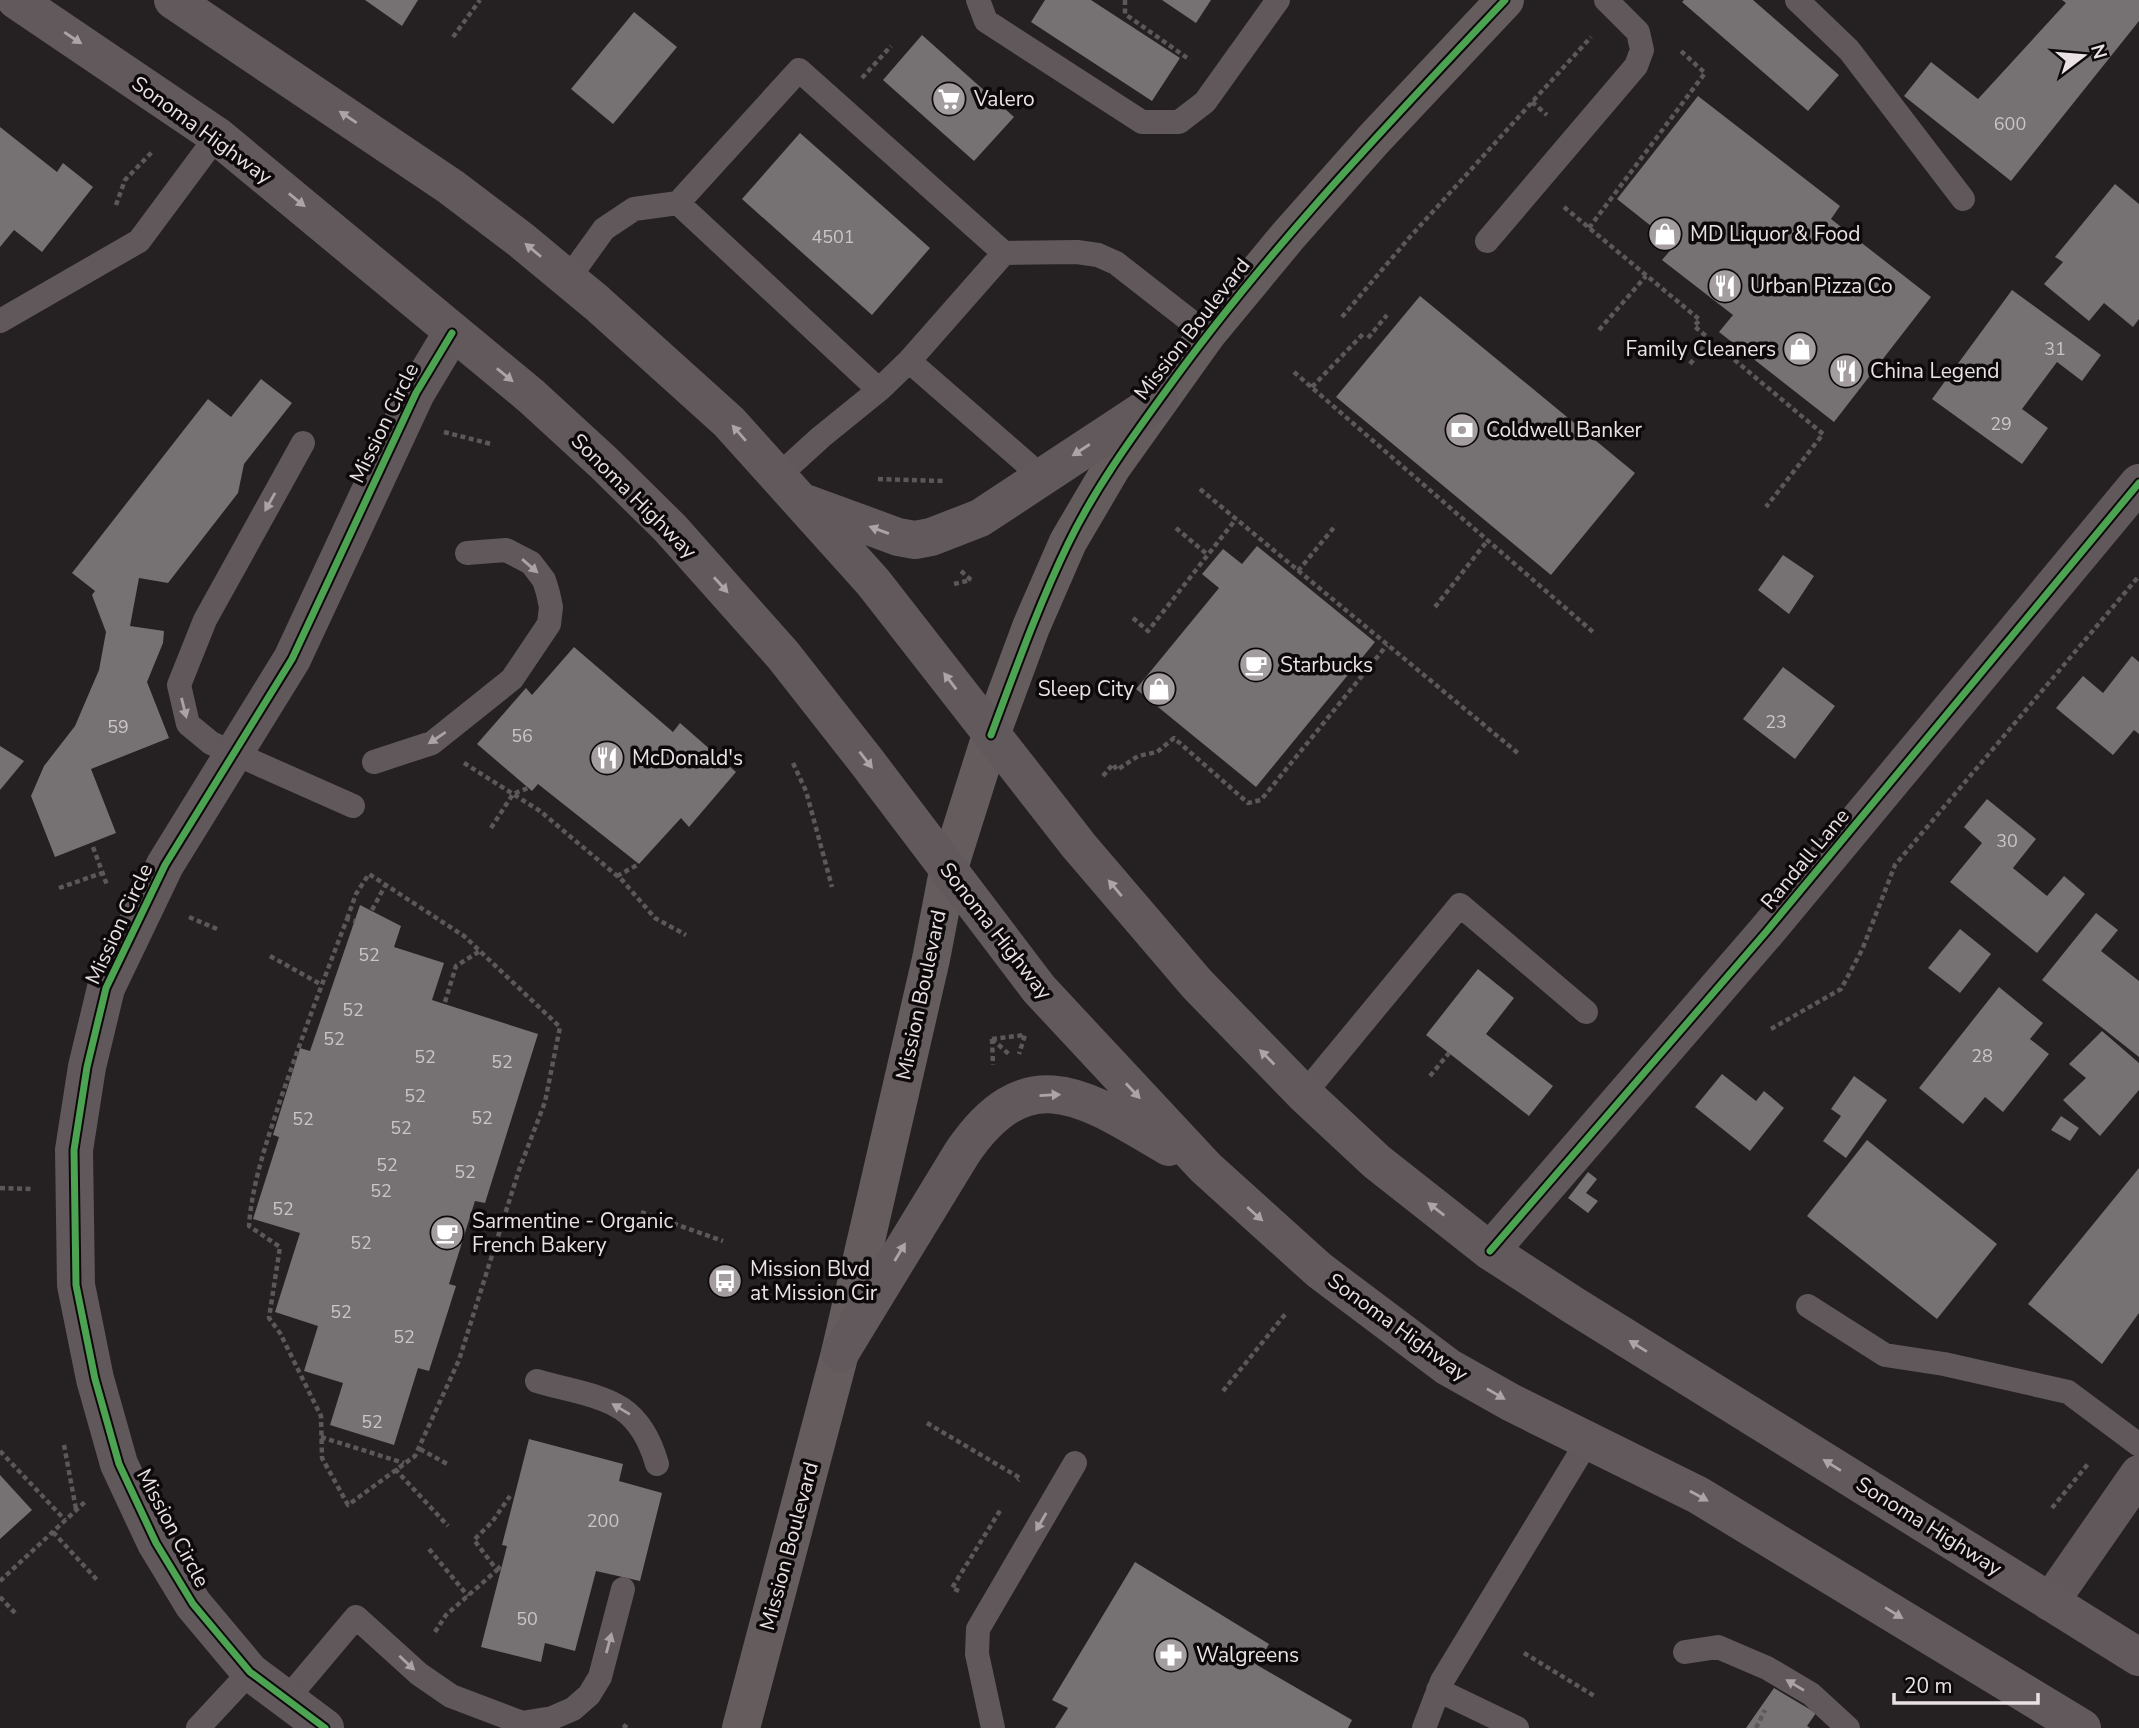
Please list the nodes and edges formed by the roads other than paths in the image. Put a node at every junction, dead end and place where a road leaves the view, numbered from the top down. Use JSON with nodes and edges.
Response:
{"nodes":[{"id":1,"x":16,"y":0,"type":"edge"},
{"id":2,"x":173,"y":0,"type":"edge"},
{"id":3,"x":978,"y":0,"type":"edge"},
{"id":4,"x":1278,"y":0,"type":"edge"},
{"id":5,"x":1505,"y":0,"type":"edge"},
{"id":6,"x":1797,"y":0,"type":"edge"},
{"id":7,"x":1611,"y":5,"type":"edge"},
{"id":8,"x":217,"y":136,"type":"junction"},
{"id":9,"x":1963,"y":199,"type":"dead end"},
{"id":10,"x":678,"y":203,"type":"junction"},
{"id":11,"x":1487,"y":241,"type":"dead end"},
{"id":12,"x":1004,"y":253,"type":"junction"},
{"id":13,"x":568,"y":279,"type":"junction"},
{"id":14,"x":0,"y":321,"type":"edge"},
{"id":15,"x":452,"y":333,"type":"junction"},
{"id":16,"x":1207,"y":334,"type":"junction"},
{"id":17,"x":909,"y":361,"type":"junction"},
{"id":18,"x":879,"y":390,"type":"junction"},
{"id":19,"x":1159,"y":400,"type":"junction"},
{"id":20,"x":303,"y":443,"type":"dead end"},
{"id":21,"x":1041,"y":476,"type":"junction"},
{"id":22,"x":2139,"y":483,"type":"edge"},
{"id":23,"x":790,"y":489,"type":"junction"},
{"id":24,"x":467,"y":553,"type":"dead end"},
{"id":25,"x":991,"y":735,"type":"junction"},
{"id":26,"x":234,"y":755,"type":"junction"},
{"id":27,"x":374,"y":762,"type":"dead end"},
{"id":28,"x":353,"y":806,"type":"dead end"},
{"id":29,"x":948,"y":871,"type":"junction"},
{"id":30,"x":1586,"y":1012,"type":"dead end"},
{"id":31,"x":1304,"y":1094,"type":"junction"},
{"id":32,"x":1206,"y":1168,"type":"junction"},
{"id":33,"x":1490,"y":1251,"type":"junction"},
{"id":34,"x":1808,"y":1306,"type":"dead end"},
{"id":35,"x":840,"y":1353,"type":"junction"},
{"id":36,"x":537,"y":1381,"type":"dead end"},
{"id":37,"x":1587,"y":1442,"type":"junction"},
{"id":38,"x":2139,"y":1445,"type":"edge"},
{"id":39,"x":1075,"y":1462,"type":"dead end"},
{"id":40,"x":657,"y":1464,"type":"dead end"},
{"id":41,"x":2139,"y":1474,"type":"edge"},
{"id":42,"x":623,"y":1589,"type":"dead end"},
{"id":43,"x":2050,"y":1602,"type":"junction"},
{"id":44,"x":1685,"y":1652,"type":"dead end"},
{"id":45,"x":2139,"y":1657,"type":"edge"},
{"id":46,"x":250,"y":1672,"type":"junction"},
{"id":47,"x":1438,"y":1690,"type":"junction"},
{"id":48,"x":286,"y":1700,"type":"junction"},
{"id":49,"x":198,"y":1728,"type":"edge"},
{"id":50,"x":325,"y":1728,"type":"edge"},
{"id":51,"x":741,"y":1728,"type":"edge"},
{"id":52,"x":993,"y":1728,"type":"edge"},
{"id":53,"x":1424,"y":1728,"type":"edge"},
{"id":54,"x":1517,"y":1728,"type":"edge"},
{"id":55,"x":1848,"y":1728,"type":"edge"},
{"id":56,"x":2082,"y":1728,"type":"edge"}],
"edges":[{"from":1,"to":8,"type":"main road","name":"Sonoma Highway","one_way":true},
{"from":13,"to":2,"type":"main road","name":"Sonoma Highway","one_way":true},
{"from":3,"to":4,"type":"lane"},
{"from":5,"to":16,"type":"main road","name":"Mission Boulevard"},
{"from":6,"to":9,"type":"lane"},
{"from":7,"to":11,"type":"lane"},
{"from":8,"to":14,"type":"lane"},
{"from":8,"to":15,"type":"main road","name":"Sonoma Highway","one_way":true},
{"from":10,"to":12,"type":"lane"},
{"from":10,"to":13,"type":"lane"},
{"from":10,"to":18,"type":"lane"},
{"from":12,"to":16,"type":"lane"},
{"from":12,"to":17,"type":"lane"},
{"from":23,"to":13,"type":"main road","name":"Sonoma Highway","one_way":true},
{"from":15,"to":26,"type":"street","name":"Mission Circle"},
{"from":15,"to":29,"type":"main road","name":"Sonoma Highway","one_way":true},
{"from":16,"to":19,"type":"main road","name":"Mission Boulevard"},
{"from":17,"to":18,"type":"lane"},
{"from":17,"to":21,"type":"lane"},
{"from":18,"to":23,"type":"lane"},
{"from":19,"to":21,"type":"main road","one_way":true},
{"from":19,"to":25,"type":"main road","name":"Mission Boulevard"},
{"from":20,"to":26,"type":"lane","one_way":true},
{"from":21,"to":23,"type":"main road","one_way":true},
{"from":22,"to":33,"type":"street","name":"Randall Lane"},
{"from":25,"to":23,"type":"main road","name":"Sonoma Highway","one_way":true},
{"from":24,"to":27,"type":"lane","one_way":true},
{"from":25,"to":29,"type":"main road","name":"Mission Boulevard"},
{"from":31,"to":25,"type":"main road","name":"Sonoma Highway","one_way":true},
{"from":26,"to":28,"type":"lane"},
{"from":26,"to":46,"type":"street","name":"Mission Circle"},
{"from":29,"to":32,"type":"main road","name":"Sonoma Highway","one_way":true},
{"from":29,"to":35,"type":"main road","name":"Mission Boulevard"},
{"from":30,"to":31,"type":"lane"},
{"from":33,"to":31,"type":"main road","name":"Sonoma Highway","one_way":true},
{"from":35,"to":32,"type":"main road","one_way":true},
{"from":32,"to":37,"type":"main road","name":"Sonoma Highway","one_way":true},
{"from":43,"to":33,"type":"main road","name":"Sonoma Highway","one_way":true},
{"from":34,"to":38,"type":"lane"},
{"from":35,"to":51,"type":"main road","name":"Mission Boulevard"},
{"from":40,"to":36,"type":"lane","one_way":true},
{"from":37,"to":47,"type":"lane"},
{"from":37,"to":56,"type":"main road","name":"Sonoma Highway","one_way":true},
{"from":39,"to":52,"type":"lane","one_way":true},
{"from":41,"to":43,"type":"street"},
{"from":48,"to":42,"type":"lane","one_way":true},
{"from":43,"to":45,"type":"main road","name":"Sonoma Highway"},
{"from":55,"to":44,"type":"lane","one_way":true},
{"from":46,"to":48,"type":"street","name":"Mission Circle"},
{"from":46,"to":49,"type":"lane"},
{"from":47,"to":53,"type":"lane"},
{"from":47,"to":54,"type":"lane"},
{"from":48,"to":50,"type":"street","name":"Mission Circle"}]}
